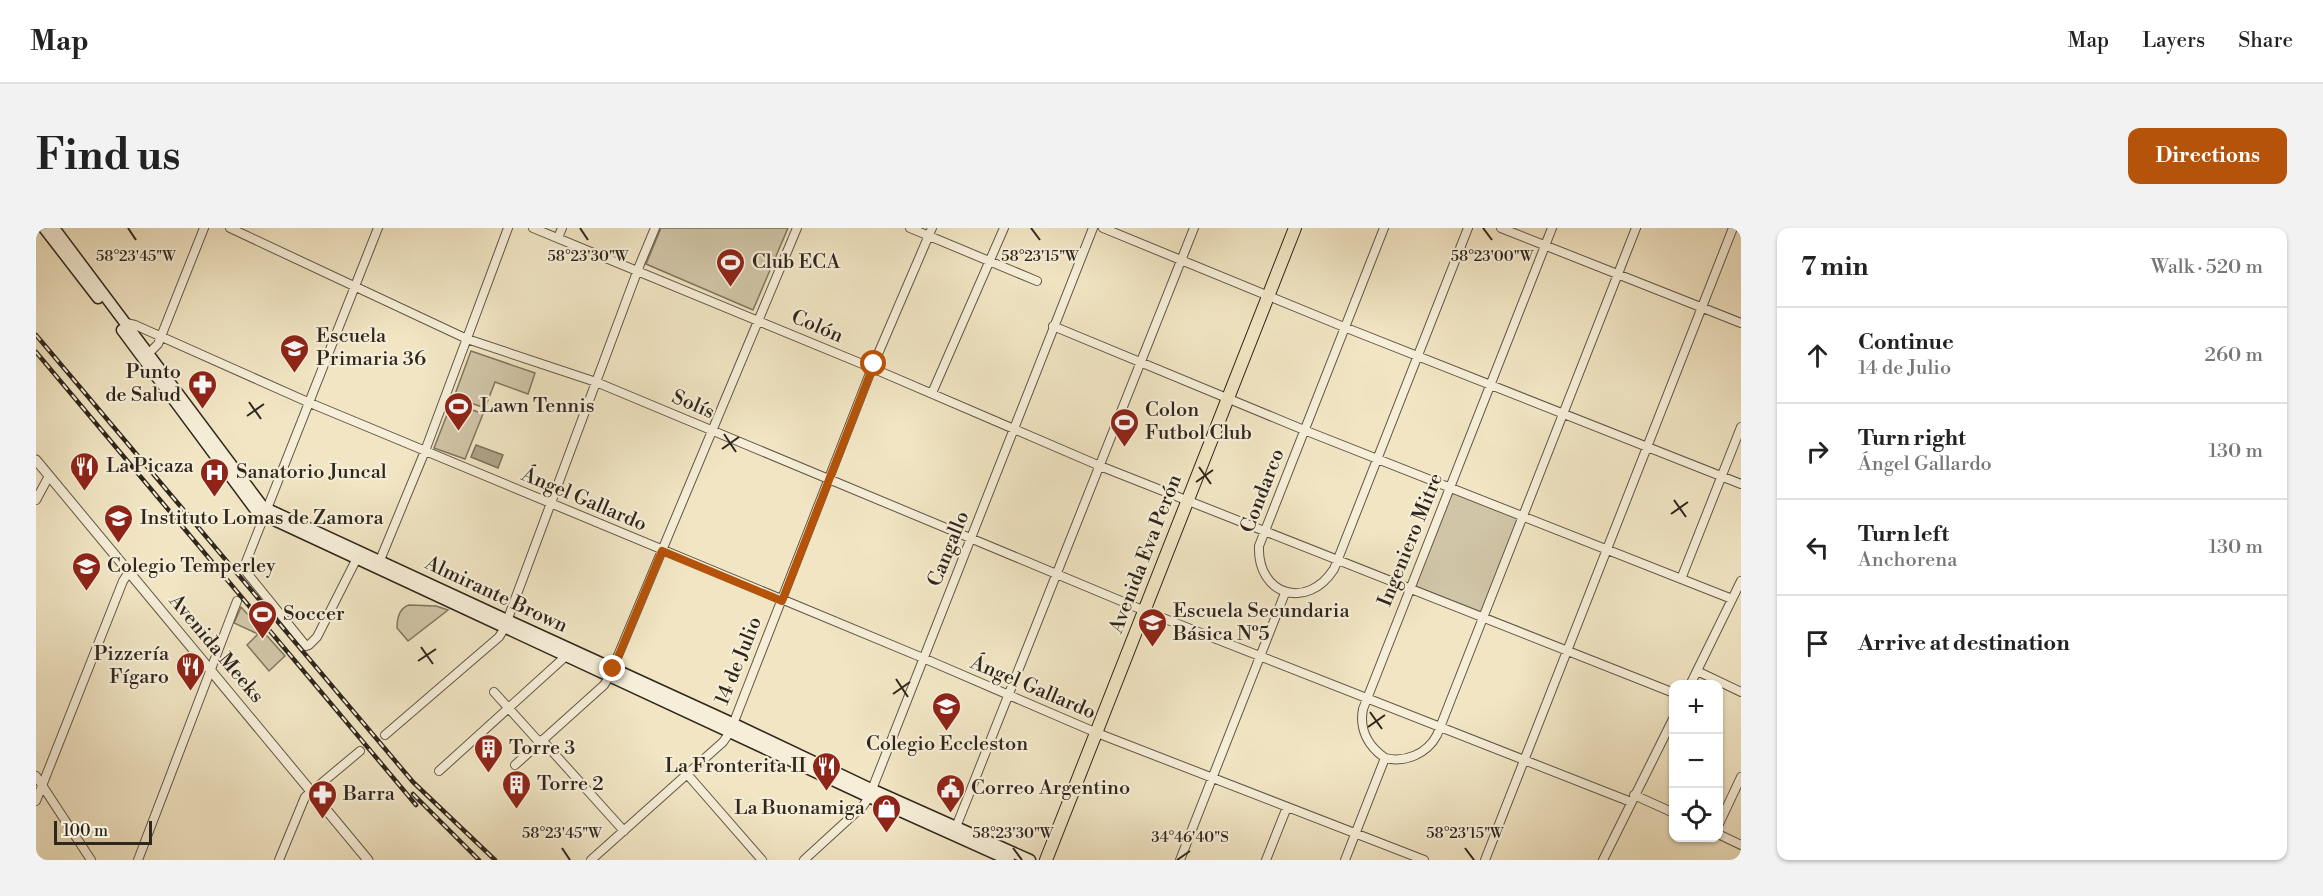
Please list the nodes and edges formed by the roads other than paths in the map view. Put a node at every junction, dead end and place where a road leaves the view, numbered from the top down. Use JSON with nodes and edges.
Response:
{"nodes":[{"id":1,"x":44,"y":228,"type":"edge"},
{"id":2,"x":54,"y":228,"type":"edge"},
{"id":3,"x":204,"y":228,"type":"edge"},
{"id":4,"x":230,"y":228,"type":"edge"},
{"id":5,"x":378,"y":228,"type":"edge"},
{"id":6,"x":508,"y":228,"type":"edge"},
{"id":7,"x":532,"y":228,"type":"edge"},
{"id":8,"x":562,"y":228,"type":"edge"},
{"id":9,"x":656,"y":228,"type":"edge"},
{"id":10,"x":797,"y":228,"type":"edge"},
{"id":11,"x":910,"y":228,"type":"edge"},
{"id":12,"x":1004,"y":228,"type":"edge"},
{"id":13,"x":1093,"y":228,"type":"edge"},
{"id":14,"x":1103,"y":228,"type":"edge"},
{"id":15,"x":1194,"y":228,"type":"edge"},
{"id":16,"x":1295,"y":228,"type":"edge"},
{"id":17,"x":1383,"y":228,"type":"edge"},
{"id":18,"x":1468,"y":228,"type":"edge"},
{"id":19,"x":1501,"y":228,"type":"edge"},
{"id":20,"x":1552,"y":228,"type":"edge"},
{"id":21,"x":1636,"y":228,"type":"edge"},
{"id":22,"x":1733,"y":228,"type":"edge"},
{"id":23,"x":930,"y":232,"type":"edge"},
{"id":24,"x":558,"y":238,"type":"junction"},
{"id":25,"x":1545,"y":245,"type":"junction"},
{"id":26,"x":990,"y":261,"type":"junction"},
{"id":27,"x":1180,"y":261,"type":"junction"},
{"id":28,"x":638,"y":270,"type":"junction"},
{"id":29,"x":1618,"y":274,"type":"junction"},
{"id":30,"x":1037,"y":281,"type":"dead end"},
{"id":31,"x":355,"y":287,"type":"junction"},
{"id":32,"x":1268,"y":297,"type":"junction"},
{"id":33,"x":1702,"y":308,"type":"junction"},
{"id":34,"x":757,"y":320,"type":"junction"},
{"id":35,"x":126,"y":323,"type":"junction"},
{"id":36,"x":1741,"y":323,"type":"edge"},
{"id":37,"x":1053,"y":326,"type":"junction"},
{"id":38,"x":1344,"y":327,"type":"junction"},
{"id":39,"x":161,"y":336,"type":"junction"},
{"id":40,"x":467,"y":339,"type":"junction"},
{"id":41,"x":146,"y":356,"type":"junction"},
{"id":42,"x":1418,"y":356,"type":"junction"},
{"id":43,"x":1139,"y":363,"type":"junction"},
{"id":44,"x":872,"y":368,"type":"junction"},
{"id":45,"x":597,"y":382,"type":"junction"},
{"id":46,"x":1491,"y":386,"type":"junction"},
{"id":47,"x":932,"y":393,"type":"junction"},
{"id":48,"x":1228,"y":398,"type":"junction"},
{"id":49,"x":310,"y":403,"type":"junction"},
{"id":50,"x":1563,"y":414,"type":"junction"},
{"id":51,"x":1741,"y":427,"type":"edge"},
{"id":52,"x":1014,"y":429,"type":"junction"},
{"id":53,"x":1304,"y":430,"type":"junction"},
{"id":54,"x":713,"y":431,"type":"junction"},
{"id":55,"x":1648,"y":447,"type":"junction"},
{"id":56,"x":425,"y":451,"type":"junction"},
{"id":57,"x":1377,"y":459,"type":"junction"},
{"id":58,"x":36,"y":460,"type":"edge"},
{"id":59,"x":1100,"y":466,"type":"junction"},
{"id":60,"x":49,"y":476,"type":"junction"},
{"id":61,"x":1722,"y":476,"type":"junction"},
{"id":62,"x":829,"y":480,"type":"junction"},
{"id":63,"x":1741,"y":484,"type":"edge"},
{"id":64,"x":1450,"y":486,"type":"junction"},
{"id":65,"x":36,"y":500,"type":"edge"},
{"id":66,"x":1188,"y":501,"type":"junction"},
{"id":67,"x":550,"y":504,"type":"junction"},
{"id":68,"x":266,"y":512,"type":"junction"},
{"id":69,"x":1522,"y":515,"type":"junction"},
{"id":70,"x":1264,"y":531,"type":"junction"},
{"id":71,"x":972,"y":538,"type":"junction"},
{"id":72,"x":1607,"y":549,"type":"junction"},
{"id":73,"x":662,"y":551,"type":"junction"},
{"id":74,"x":356,"y":560,"type":"junction"},
{"id":75,"x":1338,"y":560,"type":"junction"},
{"id":76,"x":378,"y":565,"type":"junction"},
{"id":77,"x":129,"y":572,"type":"junction"},
{"id":78,"x":1056,"y":574,"type":"junction"},
{"id":79,"x":1681,"y":579,"type":"junction"},
{"id":80,"x":1741,"y":581,"type":"edge"},
{"id":81,"x":1410,"y":588,"type":"junction"},
{"id":82,"x":1285,"y":593,"type":"junction"},
{"id":83,"x":1732,"y":599,"type":"junction"},
{"id":84,"x":782,"y":601,"type":"junction"},
{"id":85,"x":237,"y":602,"type":"dead end"},
{"id":86,"x":1145,"y":611,"type":"junction"},
{"id":87,"x":1482,"y":616,"type":"junction"},
{"id":88,"x":505,"y":625,"type":"junction"},
{"id":89,"x":1567,"y":651,"type":"junction"},
{"id":90,"x":1260,"y":655,"type":"junction"},
{"id":91,"x":566,"y":656,"type":"junction"},
{"id":92,"x":923,"y":658,"type":"junction"},
{"id":93,"x":1697,"y":671,"type":"junction"},
{"id":94,"x":211,"y":672,"type":"junction"},
{"id":95,"x":611,"y":673,"type":"junction"},
{"id":96,"x":1692,"y":680,"type":"edge"},
{"id":97,"x":1669,"y":691,"type":"edge"},
{"id":98,"x":1741,"y":692,"type":"edge"},
{"id":99,"x":494,"y":693,"type":"dead end"},
{"id":100,"x":1008,"y":695,"type":"junction"},
{"id":101,"x":1367,"y":697,"type":"junction"},
{"id":102,"x":508,"y":708,"type":"junction"},
{"id":103,"x":731,"y":727,"type":"junction"},
{"id":104,"x":1441,"y":727,"type":"junction"},
{"id":105,"x":1669,"y":727,"type":"edge"},
{"id":106,"x":1097,"y":733,"type":"junction"},
{"id":107,"x":385,"y":735,"type":"dead end"},
{"id":108,"x":541,"y":742,"type":"junction"},
{"id":109,"x":360,"y":751,"type":"dead end"},
{"id":110,"x":1385,"y":758,"type":"junction"},
{"id":111,"x":1525,"y":759,"type":"junction"},
{"id":112,"x":515,"y":765,"type":"dead end"},
{"id":113,"x":439,"y":771,"type":"dead end"},
{"id":114,"x":687,"y":774,"type":"junction"},
{"id":115,"x":36,"y":776,"type":"edge"},
{"id":116,"x":1741,"y":777,"type":"edge"},
{"id":117,"x":1212,"y":778,"type":"junction"},
{"id":118,"x":42,"y":786,"type":"junction"},
{"id":119,"x":310,"y":792,"type":"junction"},
{"id":120,"x":870,"y":793,"type":"junction"},
{"id":121,"x":1633,"y":799,"type":"junction"},
{"id":122,"x":36,"y":801,"type":"edge"},
{"id":123,"x":1287,"y":807,"type":"junction"},
{"id":124,"x":1669,"y":811,"type":"edge"},
{"id":125,"x":1723,"y":817,"type":"edge"},
{"id":126,"x":624,"y":831,"type":"junction"},
{"id":127,"x":954,"y":831,"type":"junction"},
{"id":128,"x":1355,"y":833,"type":"junction"},
{"id":129,"x":1723,"y":836,"type":"edge"},
{"id":130,"x":1741,"y":845,"type":"edge"},
{"id":131,"x":1001,"y":858,"type":"edge"},
{"id":132,"x":92,"y":860,"type":"edge"},
{"id":133,"x":138,"y":860,"type":"edge"},
{"id":134,"x":279,"y":860,"type":"edge"},
{"id":135,"x":368,"y":860,"type":"edge"},
{"id":136,"x":591,"y":860,"type":"edge"},
{"id":137,"x":762,"y":860,"type":"edge"},
{"id":138,"x":804,"y":860,"type":"edge"},
{"id":139,"x":1030,"y":860,"type":"edge"},
{"id":140,"x":1046,"y":860,"type":"edge"},
{"id":141,"x":1180,"y":860,"type":"edge"},
{"id":142,"x":1266,"y":860,"type":"edge"},
{"id":143,"x":1345,"y":860,"type":"edge"},
{"id":144,"x":1424,"y":860,"type":"edge"},
{"id":145,"x":1485,"y":860,"type":"edge"},
{"id":146,"x":1603,"y":860,"type":"edge"}],
"edges":[{"from":1,"to":41,"type":"main road","name":"Almirante Brown"},
{"from":2,"to":35,"type":"main road","name":"Almirante Brown"},
{"from":3,"to":39,"type":"street"},
{"from":4,"to":31,"type":"street","name":"Solís"},
{"from":5,"to":31,"type":"street"},
{"from":6,"to":40,"type":"street"},
{"from":7,"to":24,"type":"street","name":"Colón"},
{"from":8,"to":24,"type":"street"},
{"from":9,"to":28,"type":"street"},
{"from":10,"to":34,"type":"street"},
{"from":11,"to":23,"type":"street"},
{"from":12,"to":26,"type":"street"},
{"from":13,"to":37,"type":"street","name":"Cangallo"},
{"from":14,"to":27,"type":"street"},
{"from":15,"to":27,"type":"street"},
{"from":16,"to":32,"type":"main road","name":"Avenida Eva Perón"},
{"from":17,"to":38,"type":"street","name":"Condarco"},
{"from":18,"to":42,"type":"street"},
{"from":19,"to":25,"type":"street"},
{"from":20,"to":25,"type":"street","name":"Ingeniero Mitre"},
{"from":21,"to":29,"type":"street"},
{"from":22,"to":33,"type":"street"},
{"from":23,"to":26,"type":"street"},
{"from":23,"to":44,"type":"street","name":"14 de Julio"},
{"from":24,"to":28,"type":"street","name":"Colón"},
{"from":25,"to":29,"type":"street"},
{"from":25,"to":46,"type":"street","name":"Ingeniero Mitre"},
{"from":26,"to":30,"type":"street"},
{"from":26,"to":47,"type":"street"},
{"from":27,"to":32,"type":"street"},
{"from":27,"to":43,"type":"street"},
{"from":28,"to":34,"type":"street","name":"Colón"},
{"from":28,"to":45,"type":"street"},
{"from":29,"to":33,"type":"street"},
{"from":29,"to":50,"type":"street"},
{"from":31,"to":40,"type":"street","name":"Solís"},
{"from":31,"to":49,"type":"street"},
{"from":32,"to":38,"type":"street"},
{"from":32,"to":48,"type":"main road","name":"Avenida Eva Perón"},
{"from":33,"to":36,"type":"street"},
{"from":33,"to":55,"type":"street"},
{"from":34,"to":44,"type":"street","name":"Colón"},
{"from":34,"to":54,"type":"street"},
{"from":35,"to":39,"type":"street","name":"Ángel Gallardo"},
{"from":35,"to":41,"type":"main road","name":"Almirante Brown"},
{"from":37,"to":43,"type":"street"},
{"from":37,"to":52,"type":"street","name":"Cangallo"},
{"from":38,"to":42,"type":"street"},
{"from":38,"to":53,"type":"street","name":"Condarco"},
{"from":39,"to":41,"type":"street"},
{"from":39,"to":49,"type":"street","name":"Ángel Gallardo"},
{"from":40,"to":45,"type":"street","name":"Solís"},
{"from":40,"to":56,"type":"street"},
{"from":41,"to":68,"type":"main road","name":"Almirante Brown"},
{"from":42,"to":46,"type":"street"},
{"from":42,"to":57,"type":"street"},
{"from":43,"to":48,"type":"street"},
{"from":43,"to":59,"type":"street"},
{"from":44,"to":47,"type":"street","name":"Colón"},
{"from":44,"to":62,"type":"street","name":"14 de Julio"},
{"from":45,"to":54,"type":"street","name":"Solís"},
{"from":45,"to":67,"type":"street"},
{"from":46,"to":50,"type":"street"},
{"from":46,"to":64,"type":"street","name":"Ingeniero Mitre"},
{"from":47,"to":52,"type":"street","name":"Colón"},
{"from":48,"to":53,"type":"street"},
{"from":48,"to":66,"type":"main road","name":"Avenida Eva Perón"},
{"from":49,"to":56,"type":"street","name":"Ángel Gallardo"},
{"from":49,"to":68,"type":"street"},
{"from":50,"to":55,"type":"street"},
{"from":50,"to":69,"type":"street"},
{"from":51,"to":61,"type":"street"},
{"from":52,"to":59,"type":"street","name":"Colón"},
{"from":52,"to":71,"type":"street","name":"Cangallo"},
{"from":53,"to":57,"type":"street"},
{"from":53,"to":70,"type":"street","name":"Condarco"},
{"from":54,"to":62,"type":"street","name":"Solís"},
{"from":54,"to":73,"type":"street"},
{"from":55,"to":61,"type":"street"},
{"from":55,"to":72,"type":"street"},
{"from":56,"to":67,"type":"street","name":"Ángel Gallardo"},
{"from":56,"to":76,"type":"street"},
{"from":57,"to":64,"type":"street"},
{"from":57,"to":75,"type":"street"},
{"from":58,"to":60,"type":"street","name":"Avenida Meeks"},
{"from":59,"to":66,"type":"street","name":"Colón"},
{"from":59,"to":78,"type":"street"},
{"from":60,"to":65,"type":"street"},
{"from":60,"to":77,"type":"street","name":"Avenida Meeks"},
{"from":61,"to":63,"type":"street"},
{"from":61,"to":79,"type":"street"},
{"from":62,"to":71,"type":"street","name":"Solís"},
{"from":62,"to":84,"type":"street","name":"14 de Julio"},
{"from":64,"to":69,"type":"street"},
{"from":64,"to":81,"type":"street","name":"Ingeniero Mitre"},
{"from":66,"to":70,"type":"street","name":"Colón"},
{"from":66,"to":86,"type":"main road","name":"Avenida Eva Perón"},
{"from":67,"to":73,"type":"street","name":"Ángel Gallardo"},
{"from":67,"to":88,"type":"street"},
{"from":68,"to":74,"type":"main road","name":"Almirante Brown"},
{"from":68,"to":74,"type":"street"},
{"from":68,"to":76,"type":"main road","name":"Almirante Brown"},
{"from":69,"to":72,"type":"street"},
{"from":69,"to":87,"type":"street"},
{"from":70,"to":75,"type":"street","name":"Colón"},
{"from":70,"to":82,"type":"street","name":"Condarco"},
{"from":71,"to":78,"type":"street","name":"Solís"},
{"from":71,"to":92,"type":"street","name":"Cangallo"},
{"from":72,"to":79,"type":"street"},
{"from":72,"to":89,"type":"street"},
{"from":73,"to":84,"type":"street","name":"Ángel Gallardo"},
{"from":73,"to":95,"type":"street"},
{"from":74,"to":76,"type":"main road","name":"Almirante Brown"},
{"from":75,"to":81,"type":"street","name":"Colón"},
{"from":75,"to":82,"type":"street"},
{"from":76,"to":88,"type":"main road","name":"Almirante Brown"},
{"from":77,"to":94,"type":"street","name":"Avenida Meeks"},
{"from":77,"to":118,"type":"street"},
{"from":78,"to":86,"type":"street","name":"Solís"},
{"from":78,"to":100,"type":"street"},
{"from":79,"to":83,"type":"street"},
{"from":80,"to":83,"type":"street"},
{"from":81,"to":87,"type":"street","name":"Colón"},
{"from":81,"to":101,"type":"street","name":"Ingeniero Mitre"},
{"from":82,"to":90,"type":"street"},
{"from":83,"to":93,"type":"street"},
{"from":84,"to":92,"type":"street","name":"Ángel Gallardo"},
{"from":84,"to":103,"type":"street","name":"14 de Julio"},
{"from":85,"to":94,"type":"street"},
{"from":86,"to":90,"type":"street","name":"Solís"},
{"from":86,"to":106,"type":"main road","name":"Avenida Eva Perón"},
{"from":87,"to":89,"type":"street","name":"Colón"},
{"from":87,"to":104,"type":"street"},
{"from":88,"to":91,"type":"main road","name":"Almirante Brown"},
{"from":88,"to":95,"type":"main road","name":"Almirante Brown"},
{"from":88,"to":107,"type":"street"},
{"from":89,"to":97,"type":"street","name":"Colón"},
{"from":89,"to":111,"type":"street"},
{"from":90,"to":101,"type":"street","name":"Solís"},
{"from":90,"to":117,"type":"street"},
{"from":91,"to":95,"type":"main road","name":"Almirante Brown"},
{"from":91,"to":102,"type":"street"},
{"from":92,"to":100,"type":"street","name":"Ángel Gallardo"},
{"from":92,"to":120,"type":"street","name":"Cangallo"},
{"from":93,"to":96,"type":"street"},
{"from":93,"to":98,"type":"street"},
{"from":94,"to":119,"type":"street","name":"Avenida Meeks"},
{"from":94,"to":133,"type":"street"},
{"from":95,"to":103,"type":"main road","name":"Almirante Brown"},
{"from":95,"to":108,"type":"street"},
{"from":99,"to":102,"type":"street"},
{"from":100,"to":106,"type":"street","name":"Ángel Gallardo"},
{"from":100,"to":127,"type":"street"},
{"from":101,"to":104,"type":"street","name":"Solís"},
{"from":101,"to":110,"type":"street","name":"Ingeniero Mitre"},
{"from":102,"to":108,"type":"street"},
{"from":102,"to":113,"type":"street"},
{"from":103,"to":114,"type":"street","name":"14 de Julio"},
{"from":103,"to":120,"type":"main road","name":"Almirante Brown"},
{"from":104,"to":110,"type":"street"},
{"from":104,"to":111,"type":"street","name":"Solís"},
{"from":105,"to":121,"type":"street"},
{"from":106,"to":117,"type":"street","name":"Ángel Gallardo"},
{"from":106,"to":140,"type":"main road","name":"Avenida Eva Perón"},
{"from":108,"to":112,"type":"street"},
{"from":108,"to":126,"type":"street"},
{"from":109,"to":119,"type":"street"},
{"from":110,"to":128,"type":"street"},
{"from":111,"to":121,"type":"street","name":"Solís"},
{"from":111,"to":145,"type":"street"},
{"from":114,"to":126,"type":"street","name":"14 de Julio"},
{"from":114,"to":137,"type":"street"},
{"from":115,"to":118,"type":"street"},
{"from":116,"to":125,"type":"street"},
{"from":117,"to":123,"type":"street","name":"Ángel Gallardo"},
{"from":117,"to":141,"type":"street"},
{"from":118,"to":122,"type":"street"},
{"from":118,"to":132,"type":"street"},
{"from":119,"to":134,"type":"street"},
{"from":119,"to":135,"type":"street","name":"Avenida Meeks"},
{"from":120,"to":127,"type":"main road","name":"Almirante Brown"},
{"from":120,"to":138,"type":"street","name":"Cangallo"},
{"from":121,"to":124,"type":"street","name":"Solís"},
{"from":121,"to":146,"type":"street"},
{"from":123,"to":128,"type":"street","name":"Ángel Gallardo"},
{"from":123,"to":142,"type":"street"},
{"from":126,"to":136,"type":"street","name":"14 de Julio"},
{"from":127,"to":131,"type":"main road","name":"Almirante Brown"},
{"from":127,"to":139,"type":"main road","name":"Almirante Brown"},
{"from":128,"to":143,"type":"street"},
{"from":128,"to":144,"type":"street","name":"Ángel Gallardo"},
{"from":129,"to":130,"type":"street"}]}
